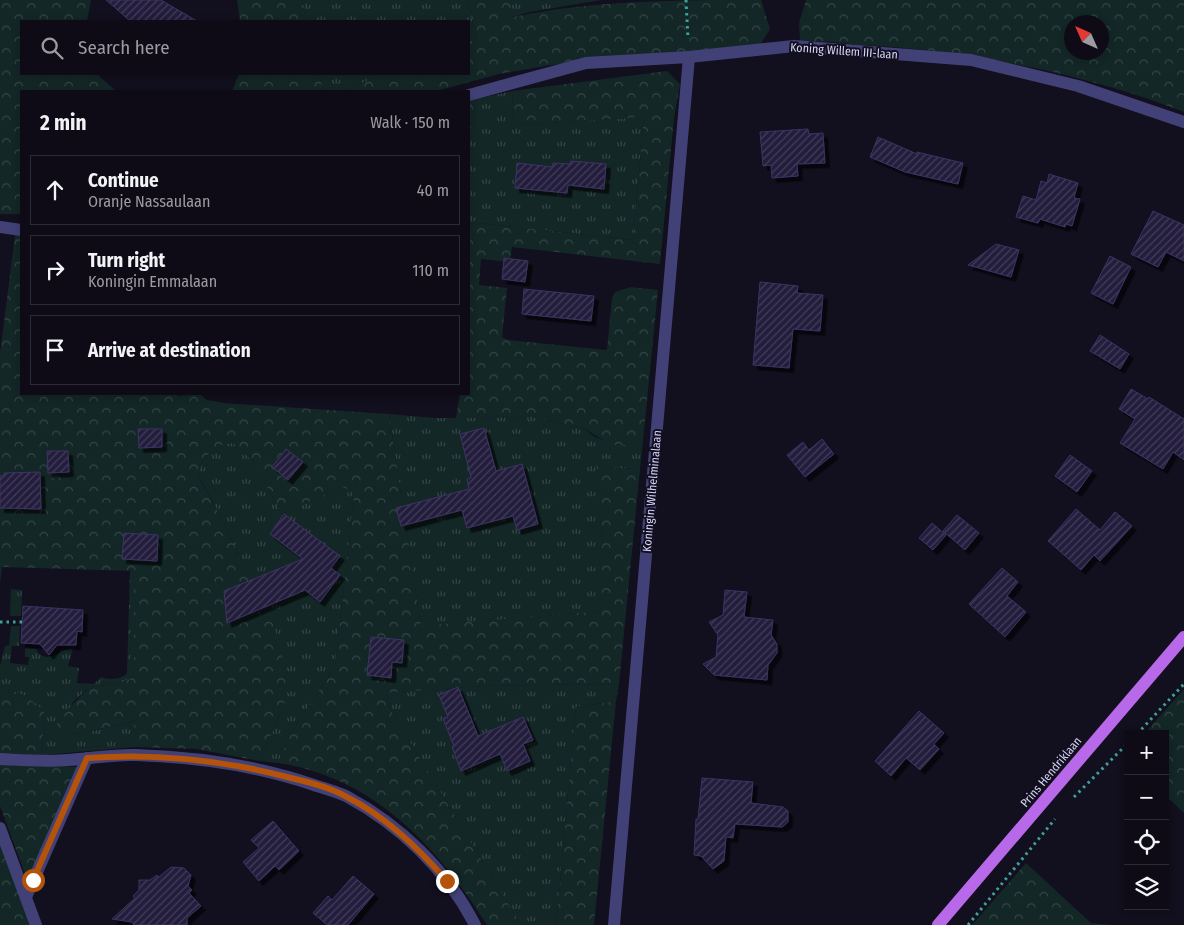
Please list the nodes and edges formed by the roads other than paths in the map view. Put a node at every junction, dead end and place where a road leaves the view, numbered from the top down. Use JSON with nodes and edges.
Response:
{"nodes":[{"id":1,"x":689,"y":57,"type":"junction"},
{"id":2,"x":470,"y":95,"type":"edge"},
{"id":3,"x":1184,"y":122,"type":"edge"},
{"id":4,"x":0,"y":228,"type":"edge"},
{"id":5,"x":20,"y":230,"type":"edge"},
{"id":6,"x":1184,"y":637,"type":"edge"},
{"id":7,"x":87,"y":758,"type":"junction"},
{"id":8,"x":0,"y":759,"type":"edge"},
{"id":9,"x":0,"y":828,"type":"edge"},
{"id":10,"x":26,"y":897,"type":"junction"},
{"id":11,"x":36,"y":925,"type":"edge"},
{"id":12,"x":475,"y":925,"type":"edge"},
{"id":13,"x":614,"y":925,"type":"edge"},
{"id":14,"x":938,"y":925,"type":"edge"}],
"edges":[{"from":1,"to":2,"type":"street","name":"Koning Willem III-laan"},
{"from":1,"to":3,"type":"street","name":"Koning Willem III-laan"},
{"from":1,"to":13,"type":"street","name":"Koningin Wilhelminalaan"},
{"from":4,"to":5,"type":"street"},
{"from":6,"to":14,"type":"main road","name":"Prins Hendriklaan"},
{"from":7,"to":8,"type":"street"},
{"from":7,"to":10,"type":"street"},
{"from":7,"to":12,"type":"street"},
{"from":9,"to":10,"type":"street"},
{"from":10,"to":11,"type":"street"}]}
